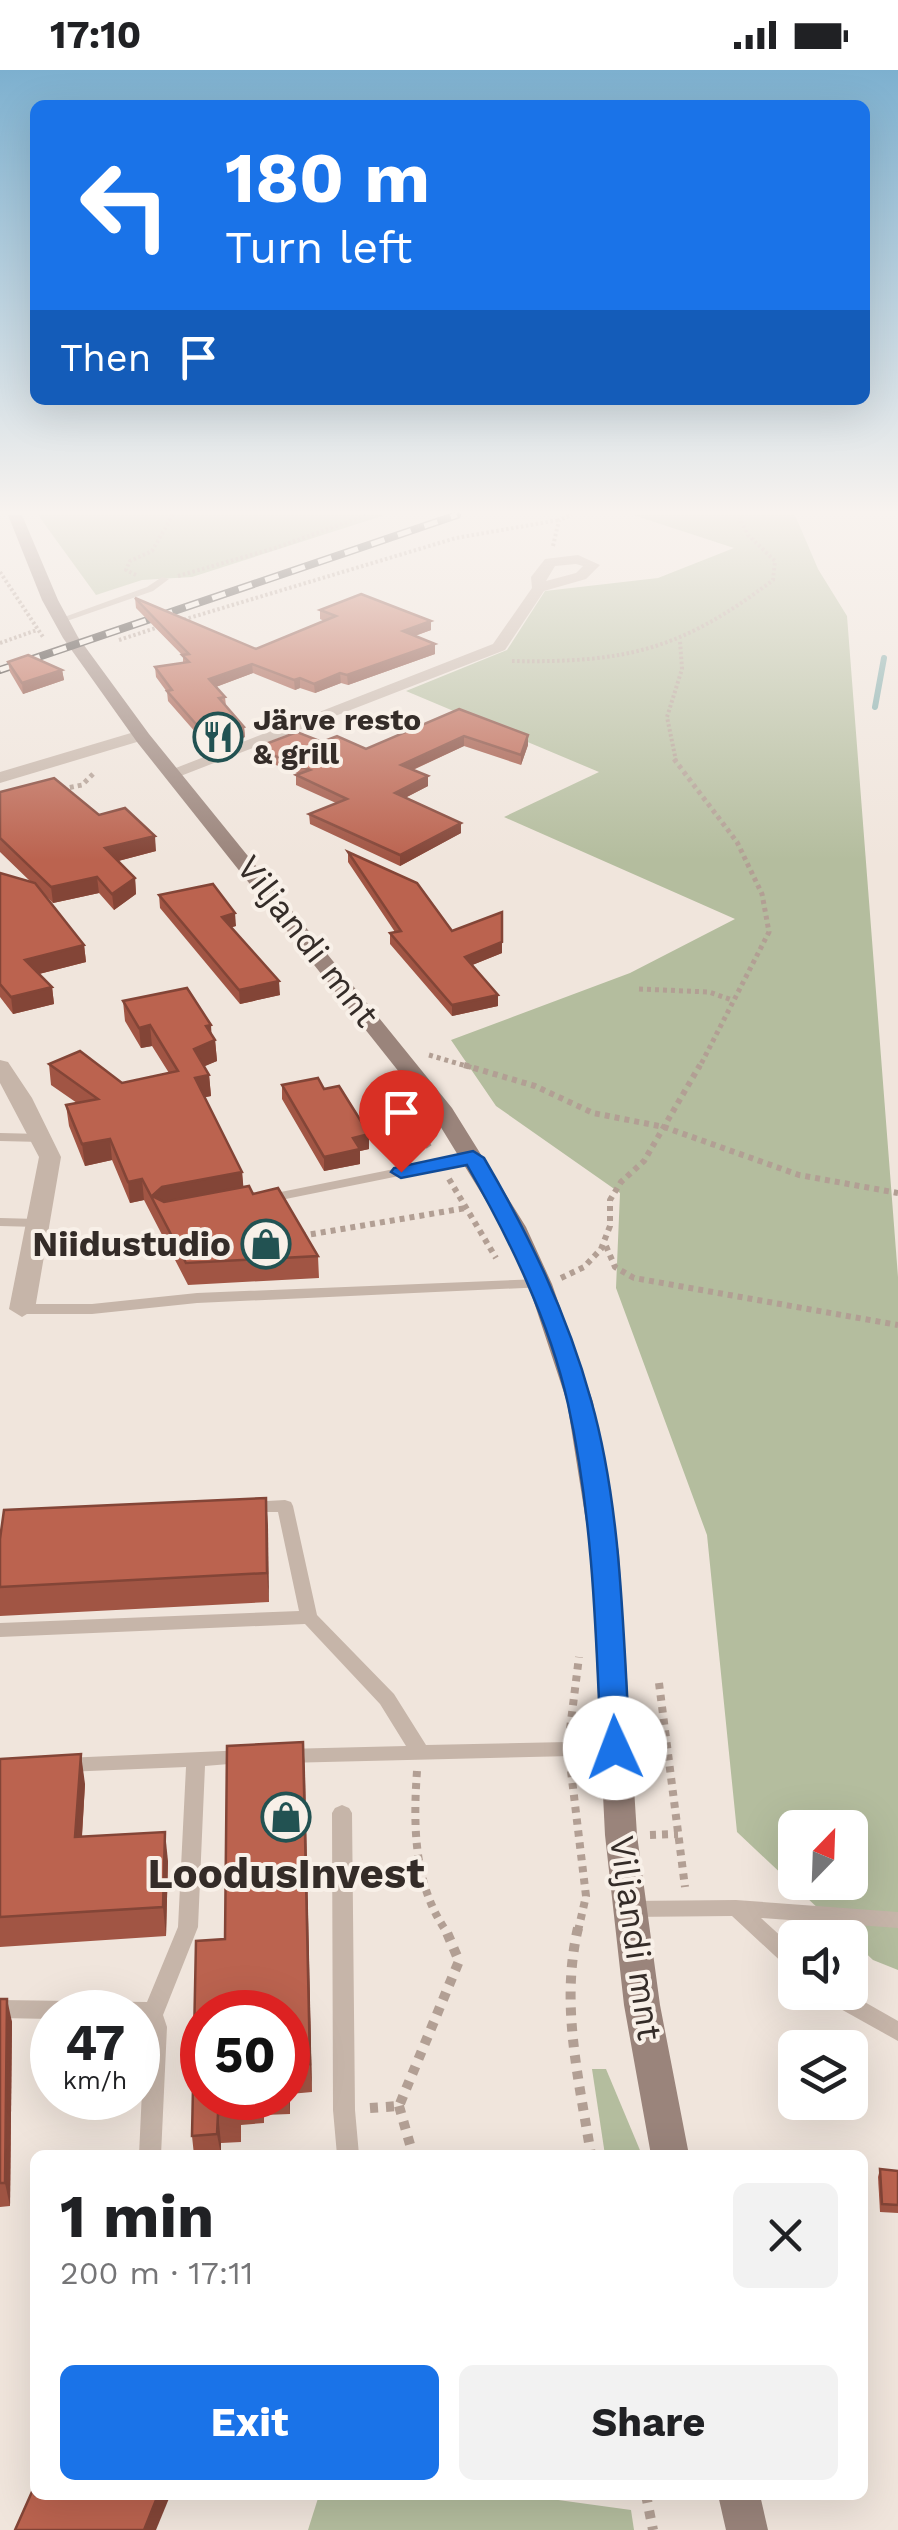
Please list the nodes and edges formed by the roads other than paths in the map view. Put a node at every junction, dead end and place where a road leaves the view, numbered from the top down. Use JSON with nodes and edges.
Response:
{"nodes":[{"id":1,"x":69,"y":630,"type":"edge"},
{"id":2,"x":511,"y":630,"type":"edge"},
{"id":3,"x":141,"y":735,"type":"junction"},
{"id":4,"x":172,"y":773,"type":"junction"},
{"id":5,"x":0,"y":778,"type":"edge"},
{"id":6,"x":0,"y":1067,"type":"edge"},
{"id":7,"x":0,"y":1137,"type":"edge"},
{"id":8,"x":41,"y":1138,"type":"junction"},
{"id":9,"x":473,"y":1158,"type":"junction"},
{"id":10,"x":250,"y":1202,"type":"edge"},
{"id":11,"x":0,"y":1222,"type":"edge"},
{"id":12,"x":38,"y":1223,"type":"junction"},
{"id":13,"x":540,"y":1284,"type":"junction"},
{"id":14,"x":22,"y":1308,"type":"joint"},
{"id":15,"x":229,"y":1509,"type":"edge"},
{"id":16,"x":309,"y":1617,"type":"junction"},
{"id":17,"x":0,"y":1630,"type":"edge"},
{"id":18,"x":615,"y":1748,"type":"junction"},
{"id":19,"x":420,"y":1752,"type":"junction"},
{"id":20,"x":196,"y":1759,"type":"junction"},
{"id":21,"x":53,"y":1765,"type":"edge"},
{"id":22,"x":342,"y":1812,"type":"dead end"},
{"id":23,"x":736,"y":1908,"type":"junction"},
{"id":24,"x":630,"y":1909,"type":"junction"},
{"id":25,"x":898,"y":1920,"type":"edge"},
{"id":26,"x":778,"y":1946,"type":"edge"},
{"id":27,"x":160,"y":1995,"type":"edge"},
{"id":28,"x":0,"y":2009,"type":"edge"},
{"id":29,"x":30,"y":2010,"type":"edge"},
{"id":30,"x":860,"y":2010,"type":"edge"},
{"id":31,"x":898,"y":2032,"type":"edge"},
{"id":32,"x":152,"y":2120,"type":"edge"},
{"id":33,"x":150,"y":2150,"type":"edge"},
{"id":34,"x":348,"y":2150,"type":"edge"},
{"id":35,"x":669,"y":2150,"type":"edge"},
{"id":36,"x":740,"y":2500,"type":"edge"},
{"id":37,"x":746,"y":2530,"type":"edge"}],
"edges":[{"from":1,"to":3,"type":"main road","name":"Viljandi mnt"},
{"from":2,"to":4,"type":"street"},
{"from":3,"to":4,"type":"main road","name":"Viljandi mnt"},
{"from":3,"to":5,"type":"street"},
{"from":4,"to":9,"type":"main road","name":"Viljandi mnt"},
{"from":6,"to":8,"type":"street"},
{"from":7,"to":8,"type":"lane"},
{"from":8,"to":12,"type":"street"},
{"from":9,"to":10,"type":"lane"},
{"from":9,"to":13,"type":"main road","name":"Viljandi mnt"},
{"from":11,"to":12,"type":"lane"},
{"from":12,"to":14,"type":"street"},
{"from":13,"to":14,"type":"lane"},
{"from":13,"to":18,"type":"main road","name":"Viljandi mnt"},
{"from":15,"to":16,"type":"lane"},
{"from":16,"to":17,"type":"lane"},
{"from":16,"to":19,"type":"lane"},
{"from":18,"to":19,"type":"lane"},
{"from":18,"to":24,"type":"main road","name":"Viljandi mnt"},
{"from":19,"to":20,"type":"lane"},
{"from":20,"to":21,"type":"lane"},
{"from":20,"to":27,"type":"lane"},
{"from":22,"to":34,"type":"lane"},
{"from":23,"to":24,"type":"lane"},
{"from":23,"to":25,"type":"lane"},
{"from":23,"to":26,"type":"lane"},
{"from":24,"to":35,"type":"main road","name":"Viljandi mnt"},
{"from":28,"to":29,"type":"lane"},
{"from":30,"to":31,"type":"lane"},
{"from":32,"to":33,"type":"lane"},
{"from":36,"to":37,"type":"main road"}]}
